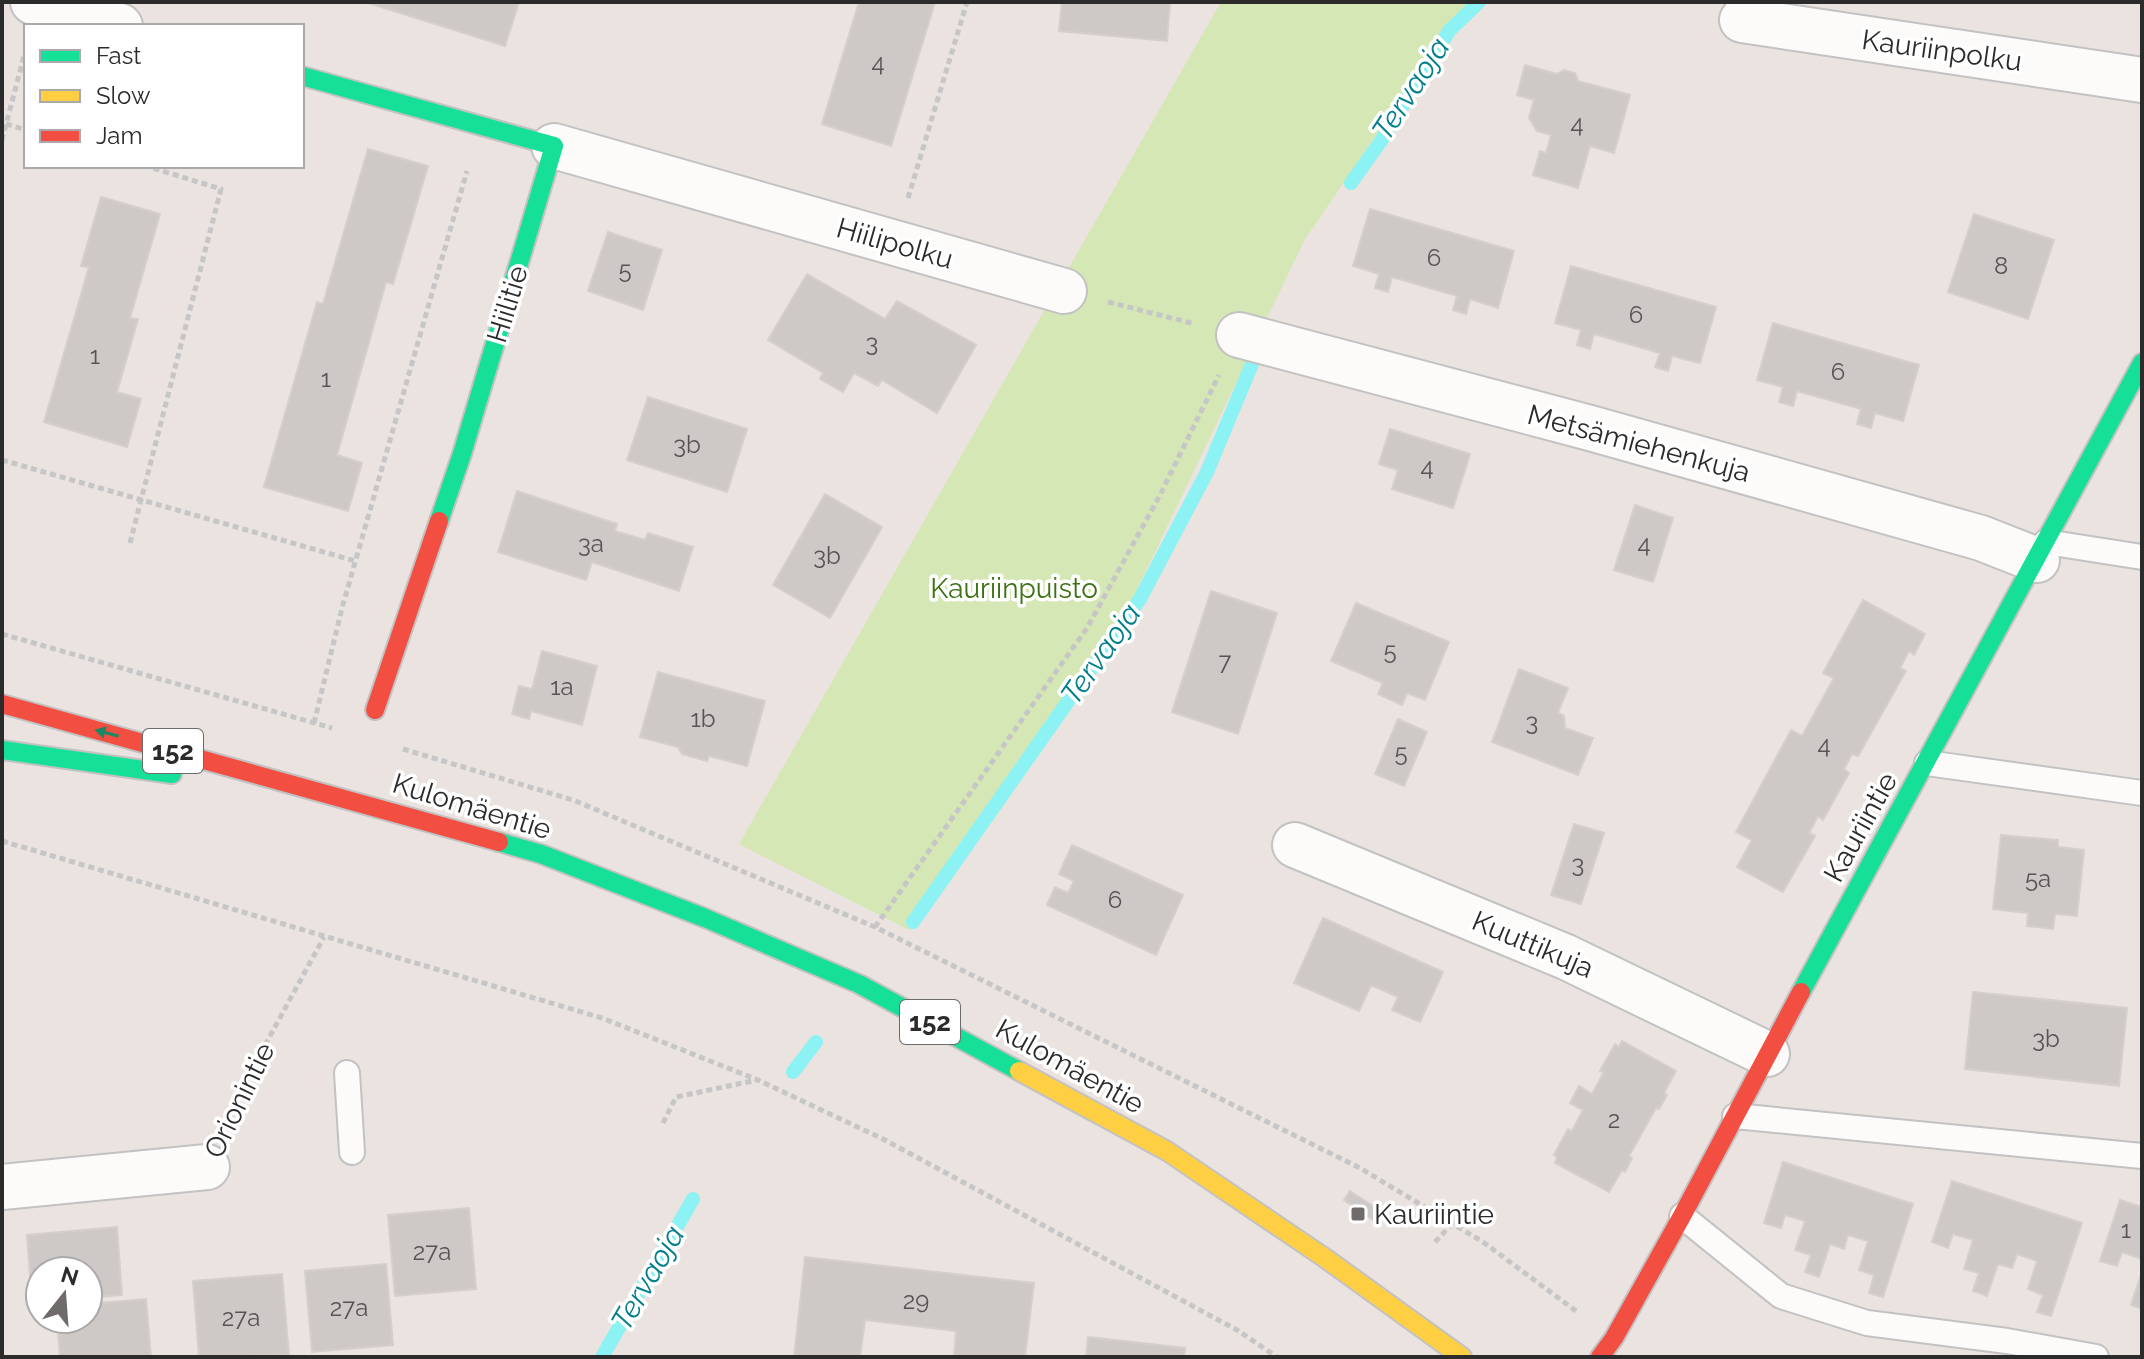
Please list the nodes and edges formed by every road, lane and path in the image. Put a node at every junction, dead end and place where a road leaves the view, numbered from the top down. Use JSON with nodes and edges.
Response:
{"nodes":[{"id":1,"x":33,"y":2,"type":"edge"},
{"id":2,"x":967,"y":2,"type":"edge"},
{"id":3,"x":1742,"y":20,"type":"dead end"},
{"id":4,"x":113,"y":24,"type":"edge"},
{"id":5,"x":24,"y":56,"type":"edge"},
{"id":6,"x":304,"y":77,"type":"edge"},
{"id":7,"x":2142,"y":80,"type":"edge"},
{"id":8,"x":6,"y":124,"type":"junction"},
{"id":9,"x":24,"y":129,"type":"edge"},
{"id":10,"x":2,"y":140,"type":"edge"},
{"id":11,"x":554,"y":146,"type":"junction"},
{"id":12,"x":468,"y":166,"type":"dead end"},
{"id":13,"x":153,"y":168,"type":"edge"},
{"id":14,"x":896,"y":245,"type":"junction"},
{"id":15,"x":1064,"y":291,"type":"joint"},
{"id":16,"x":1239,"y":335,"type":"junction"},
{"id":17,"x":2142,"y":363,"type":"edge"},
{"id":18,"x":2,"y":460,"type":"edge"},
{"id":19,"x":141,"y":499,"type":"junction"},
{"id":20,"x":130,"y":543,"type":"dead end"},
{"id":21,"x":2042,"y":551,"type":"junction"},
{"id":22,"x":2142,"y":557,"type":"edge"},
{"id":23,"x":355,"y":561,"type":"junction"},
{"id":24,"x":2,"y":704,"type":"edge"},
{"id":25,"x":375,"y":710,"type":"dead end"},
{"id":26,"x":314,"y":723,"type":"dead end"},
{"id":27,"x":2,"y":750,"type":"edge"},
{"id":28,"x":1927,"y":763,"type":"junction"},
{"id":29,"x":2142,"y":793,"type":"edge"},
{"id":30,"x":344,"y":798,"type":"junction"},
{"id":31,"x":2,"y":841,"type":"edge"},
{"id":32,"x":1295,"y":845,"type":"dead end"},
{"id":33,"x":875,"y":927,"type":"dead end"},
{"id":34,"x":324,"y":937,"type":"junction"},
{"id":35,"x":1767,"y":1054,"type":"junction"},
{"id":36,"x":347,"y":1073,"type":"dead end"},
{"id":37,"x":758,"y":1080,"type":"junction"},
{"id":38,"x":1735,"y":1116,"type":"junction"},
{"id":39,"x":663,"y":1123,"type":"dead end"},
{"id":40,"x":352,"y":1152,"type":"dead end"},
{"id":41,"x":2142,"y":1156,"type":"edge"},
{"id":42,"x":207,"y":1167,"type":"joint"},
{"id":43,"x":2,"y":1187,"type":"edge"},
{"id":44,"x":1682,"y":1216,"type":"junction"},
{"id":45,"x":1435,"y":1242,"type":"dead end"},
{"id":46,"x":1614,"y":1338,"type":"junction"},
{"id":47,"x":1277,"y":1357,"type":"edge"},
{"id":48,"x":1462,"y":1357,"type":"edge"},
{"id":49,"x":1600,"y":1357,"type":"edge"},
{"id":50,"x":2096,"y":1357,"type":"edge"}],
"edges":[{"from":1,"to":4,"type":"street"},
{"from":2,"to":14,"type":"path"},
{"from":3,"to":7,"type":"street","name":"Kauriinpolku"},
{"from":5,"to":8,"type":"path"},
{"from":6,"to":11,"type":"street"},
{"from":8,"to":9,"type":"path"},
{"from":8,"to":10,"type":"path"},
{"from":11,"to":14,"type":"street","name":"Hiilipolku"},
{"from":11,"to":25,"type":"street","name":"Hiilitie"},
{"from":12,"to":23,"type":"path"},
{"from":13,"to":19,"type":"path"},
{"from":14,"to":15,"type":"street","name":"Hiilipolku"},
{"from":15,"to":16,"type":"path"},
{"from":16,"to":21,"type":"street","name":"Metsämiehenkuja"},
{"from":16,"to":33,"type":"path"},
{"from":17,"to":21,"type":"street","name":"Kauriintie"},
{"from":18,"to":19,"type":"path"},
{"from":19,"to":20,"type":"path"},
{"from":19,"to":23,"type":"path"},
{"from":21,"to":22,"type":"lane"},
{"from":21,"to":28,"type":"street","name":"Kauriintie"},
{"from":23,"to":26,"type":"path"},
{"from":30,"to":24,"type":"street","name":"Kulomäentie","number":"152","one_way":true},
{"from":27,"to":30,"type":"street","name":"Kulomäentie","number":"152"},
{"from":28,"to":29,"type":"lane"},
{"from":28,"to":35,"type":"street","name":"Kauriintie"},
{"from":30,"to":48,"type":"street","name":"Kulomäentie","number":"152"},
{"from":31,"to":34,"type":"path"},
{"from":32,"to":35,"type":"street","name":"Kuuttikuja"},
{"from":34,"to":37,"type":"path"},
{"from":34,"to":42,"type":"path","name":"Orionintie"},
{"from":35,"to":38,"type":"street","name":"Kauriintie"},
{"from":36,"to":40,"type":"lane"},
{"from":37,"to":39,"type":"path"},
{"from":37,"to":47,"type":"path"},
{"from":38,"to":41,"type":"lane"},
{"from":38,"to":44,"type":"street","name":"Kauriintie"},
{"from":42,"to":43,"type":"street","name":"Orionintie"},
{"from":44,"to":46,"type":"street","name":"Kauriintie"},
{"from":44,"to":50,"type":"lane"},
{"from":45,"to":46,"type":"path"},
{"from":46,"to":49,"type":"street","name":"Kauriintie"}]}
